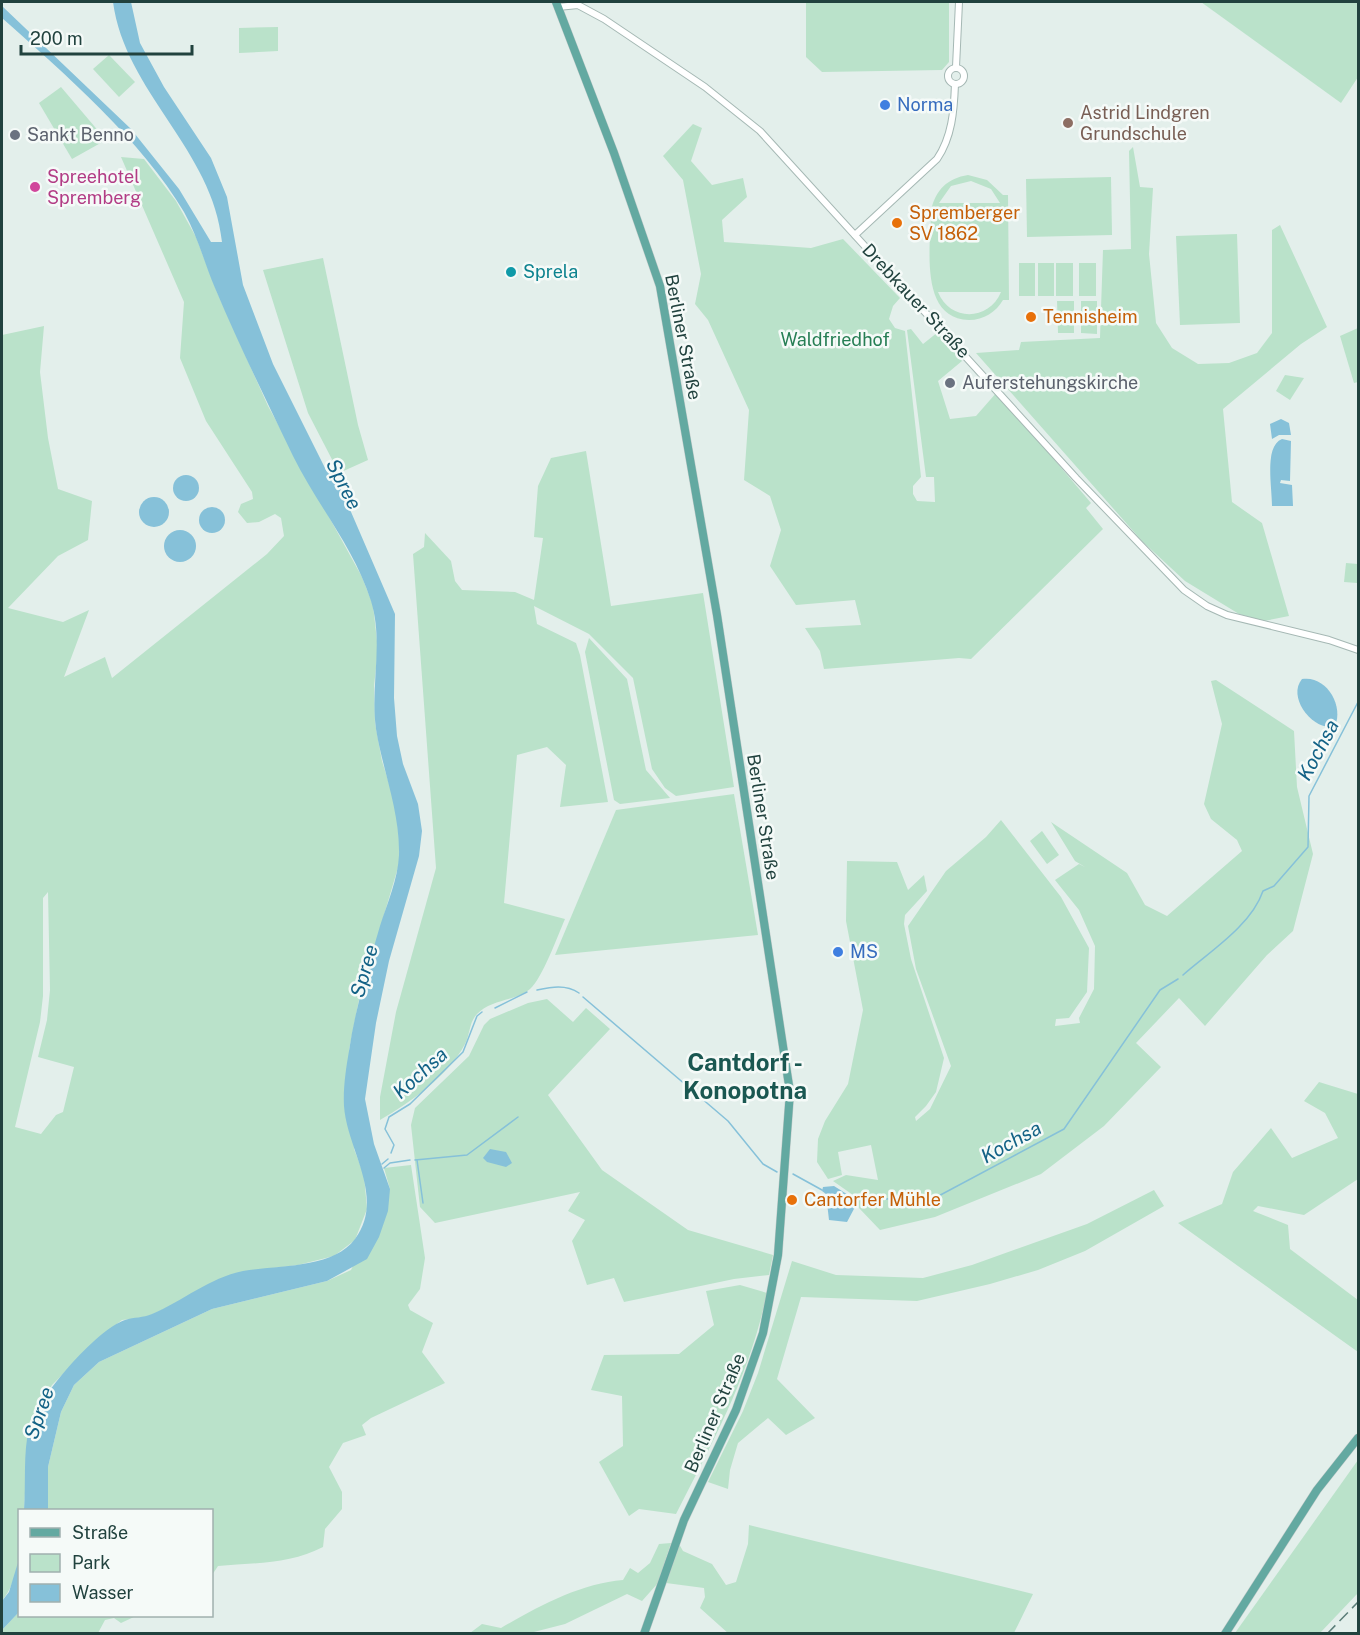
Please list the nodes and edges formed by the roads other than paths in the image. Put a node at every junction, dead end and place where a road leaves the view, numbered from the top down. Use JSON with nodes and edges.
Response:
{"nodes":[{"id":1,"x":959,"y":2,"type":"edge"},
{"id":2,"x":557,"y":4,"type":"edge"},
{"id":3,"x":956,"y":68,"type":"junction"},
{"id":4,"x":955,"y":84,"type":"junction"},
{"id":5,"x":855,"y":236,"type":"junction"},
{"id":6,"x":1359,"y":650,"type":"edge"},
{"id":7,"x":1359,"y":1438,"type":"edge"},
{"id":8,"x":644,"y":1634,"type":"edge"},
{"id":9,"x":1225,"y":1634,"type":"edge"}],
"edges":[{"from":1,"to":3,"type":"street"},
{"from":2,"to":5,"type":"street","name":"Drebkauer Straße"},
{"from":2,"to":8,"type":"main road","name":"Berliner Straße"},
{"from":3,"to":4,"type":"street"},
{"from":3,"to":4,"type":"street"},
{"from":4,"to":5,"type":"street"},
{"from":5,"to":6,"type":"street","name":"Drebkauer Straße"},
{"from":7,"to":9,"type":"main road"}]}
